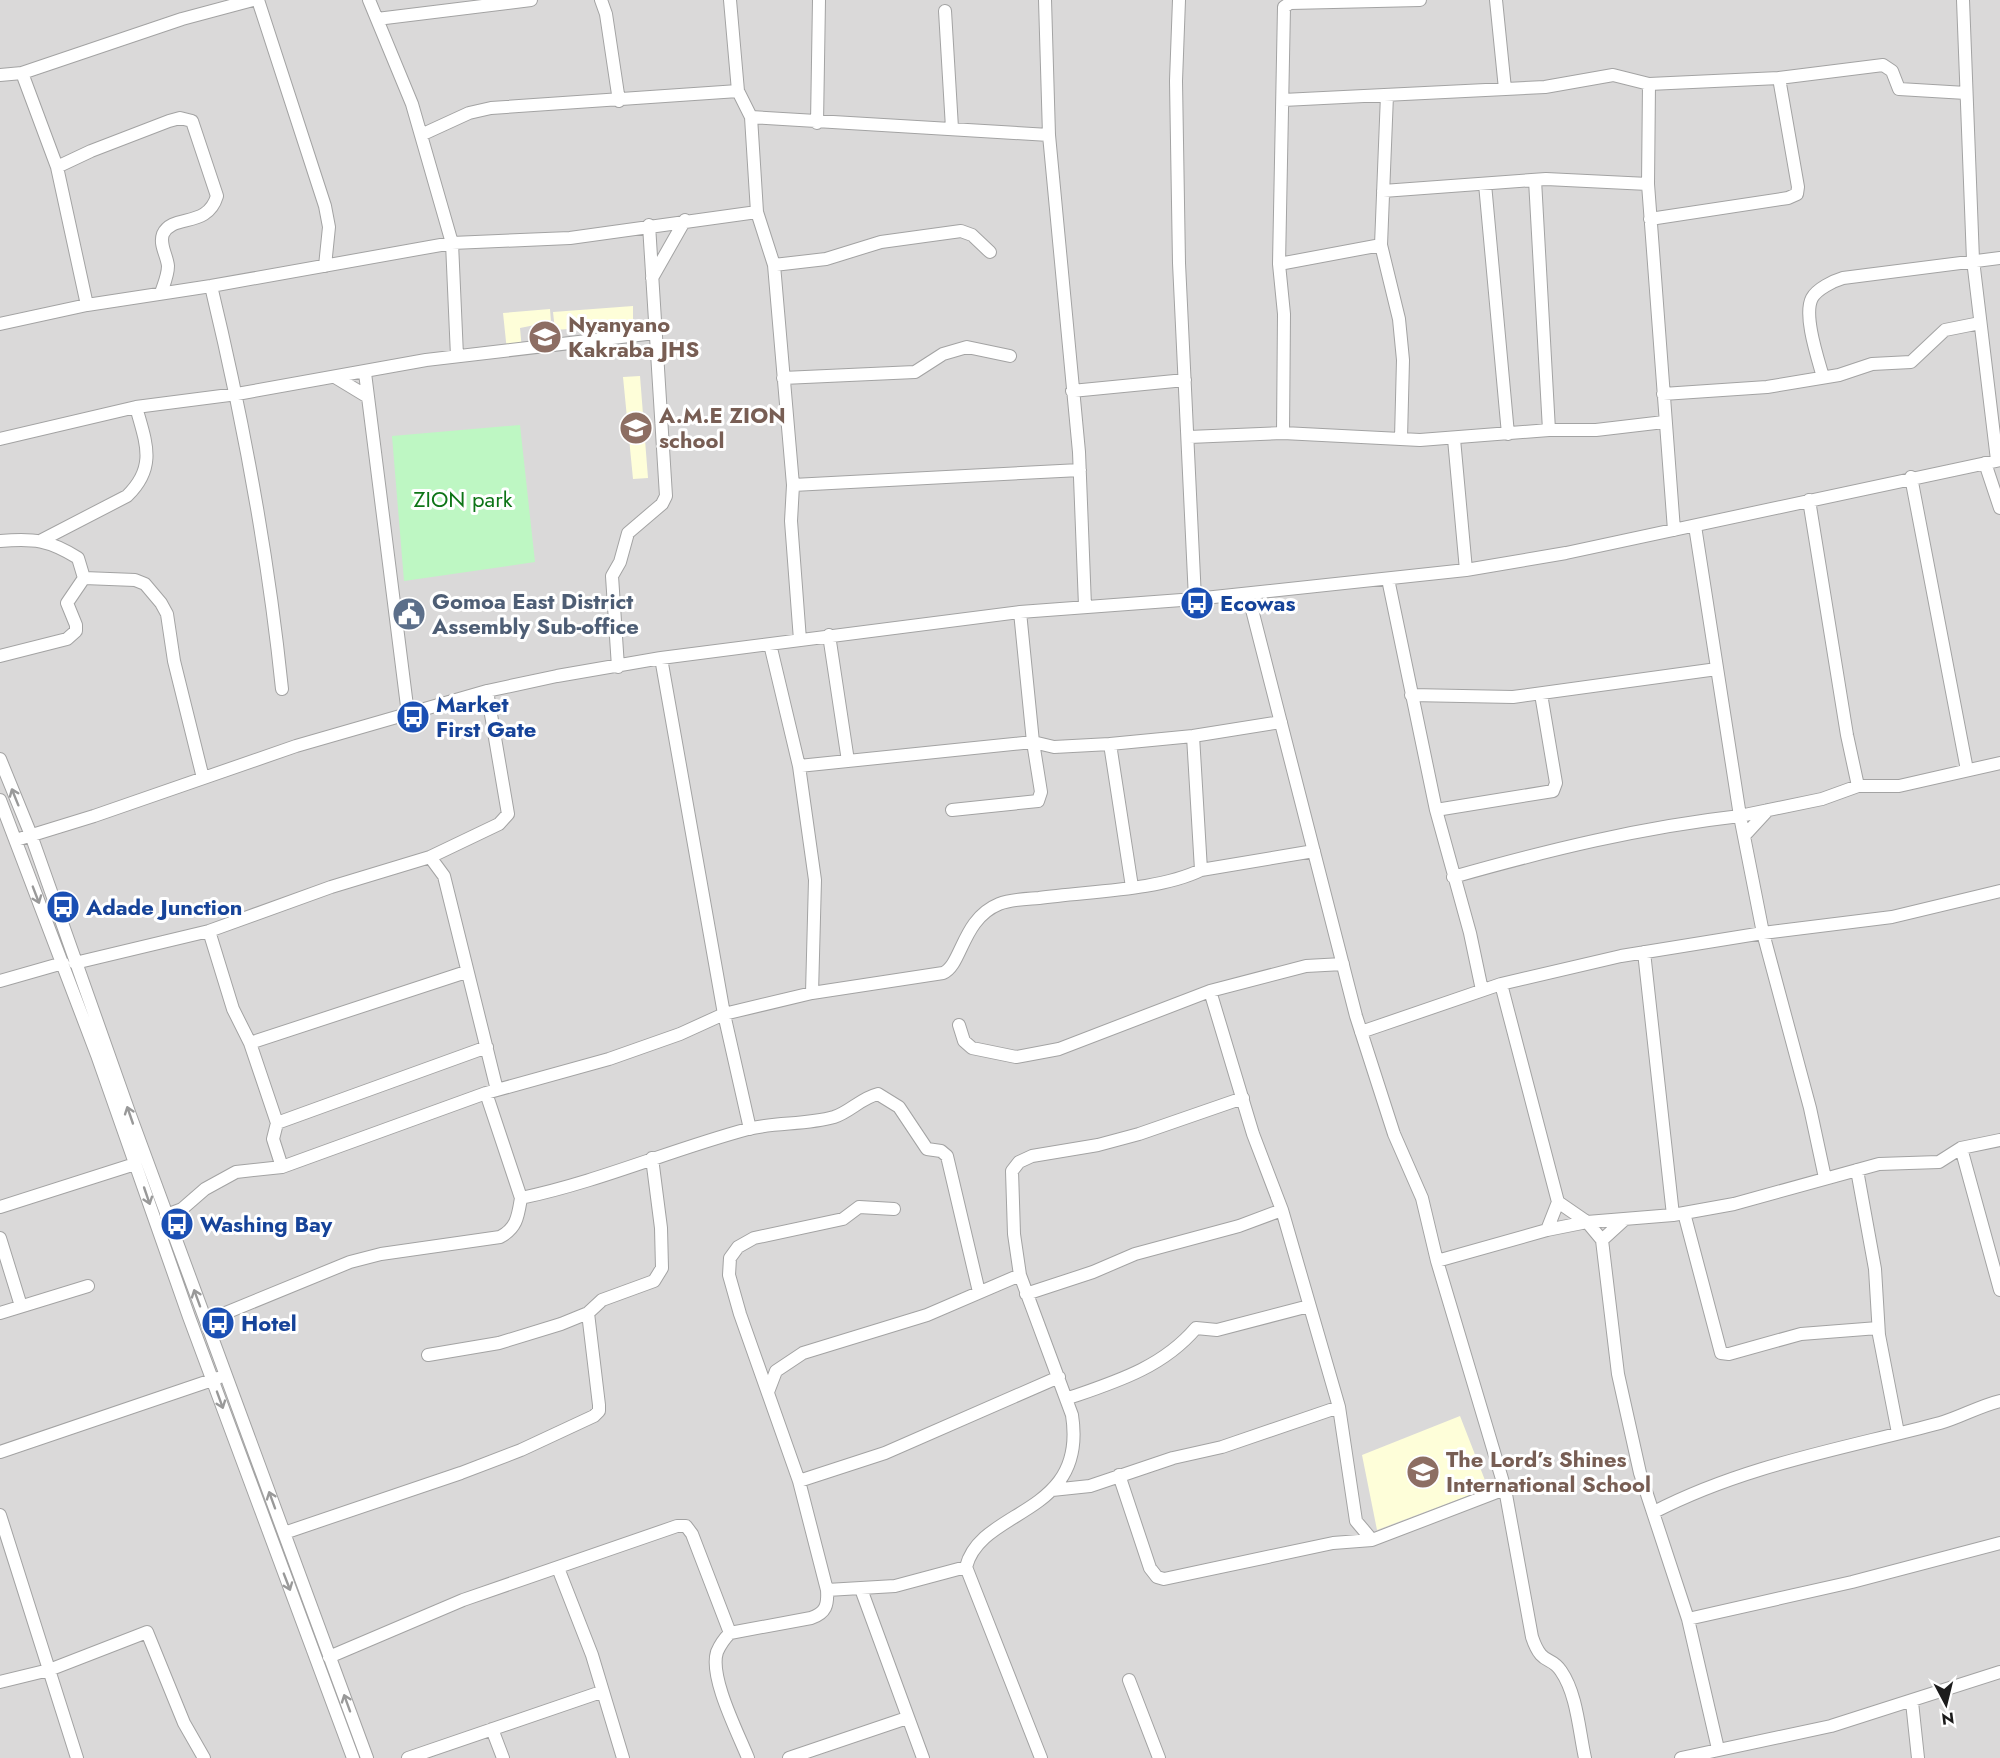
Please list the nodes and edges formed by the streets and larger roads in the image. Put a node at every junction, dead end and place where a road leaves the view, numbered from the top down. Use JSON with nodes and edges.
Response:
{"nodes":[{"id":1,"x":253,"y":0,"type":"edge"},
{"id":2,"x":258,"y":0,"type":"edge"},
{"id":3,"x":369,"y":0,"type":"edge"},
{"id":4,"x":531,"y":0,"type":"edge"},
{"id":5,"x":601,"y":0,"type":"edge"},
{"id":6,"x":730,"y":0,"type":"edge"},
{"id":7,"x":819,"y":0,"type":"edge"},
{"id":8,"x":1045,"y":0,"type":"edge"},
{"id":9,"x":1179,"y":0,"type":"edge"},
{"id":10,"x":1420,"y":0,"type":"edge"},
{"id":11,"x":1496,"y":0,"type":"edge"},
{"id":12,"x":1963,"y":0,"type":"edge"},
{"id":13,"x":945,"y":11,"type":"dead end"},
{"id":14,"x":377,"y":19,"type":"junction"},
{"id":15,"x":22,"y":73,"type":"junction"},
{"id":16,"x":0,"y":75,"type":"edge"},
{"id":17,"x":1779,"y":78,"type":"junction"},
{"id":18,"x":1649,"y":84,"type":"junction"},
{"id":19,"x":1504,"y":89,"type":"junction"},
{"id":20,"x":738,"y":91,"type":"junction"},
{"id":21,"x":1966,"y":93,"type":"junction"},
{"id":22,"x":1387,"y":95,"type":"junction"},
{"id":23,"x":1283,"y":100,"type":"junction"},
{"id":24,"x":619,"y":101,"type":"junction"},
{"id":25,"x":751,"y":117,"type":"junction"},
{"id":26,"x":817,"y":123,"type":"junction"},
{"id":27,"x":952,"y":128,"type":"junction"},
{"id":28,"x":421,"y":135,"type":"junction"},
{"id":29,"x":1049,"y":135,"type":"junction"},
{"id":30,"x":57,"y":167,"type":"junction"},
{"id":31,"x":1535,"y":180,"type":"junction"},
{"id":32,"x":1485,"y":184,"type":"junction"},
{"id":33,"x":1648,"y":184,"type":"junction"},
{"id":34,"x":1383,"y":191,"type":"junction"},
{"id":35,"x":757,"y":212,"type":"junction"},
{"id":36,"x":1650,"y":219,"type":"junction"},
{"id":37,"x":685,"y":220,"type":"junction"},
{"id":38,"x":649,"y":225,"type":"junction"},
{"id":39,"x":452,"y":243,"type":"junction"},
{"id":40,"x":1380,"y":245,"type":"junction"},
{"id":41,"x":990,"y":252,"type":"dead end"},
{"id":42,"x":2000,"y":258,"type":"edge"},
{"id":43,"x":1973,"y":261,"type":"junction"},
{"id":44,"x":1279,"y":264,"type":"junction"},
{"id":45,"x":774,"y":265,"type":"junction"},
{"id":46,"x":325,"y":266,"type":"junction"},
{"id":47,"x":652,"y":278,"type":"junction"},
{"id":48,"x":211,"y":286,"type":"junction"},
{"id":49,"x":161,"y":293,"type":"junction"},
{"id":50,"x":87,"y":305,"type":"junction"},
{"id":51,"x":1980,"y":323,"type":"junction"},
{"id":52,"x":0,"y":324,"type":"edge"},
{"id":53,"x":655,"y":333,"type":"junction"},
{"id":54,"x":457,"y":356,"type":"junction"},
{"id":55,"x":1010,"y":356,"type":"dead end"},
{"id":56,"x":365,"y":373,"type":"junction"},
{"id":57,"x":334,"y":377,"type":"junction"},
{"id":58,"x":1823,"y":377,"type":"junction"},
{"id":59,"x":783,"y":378,"type":"junction"},
{"id":60,"x":1185,"y":380,"type":"junction"},
{"id":61,"x":1072,"y":391,"type":"junction"},
{"id":62,"x":237,"y":394,"type":"junction"},
{"id":63,"x":1663,"y":394,"type":"junction"},
{"id":64,"x":368,"y":397,"type":"junction"},
{"id":65,"x":135,"y":407,"type":"junction"},
{"id":66,"x":1664,"y":422,"type":"junction"},
{"id":67,"x":1549,"y":430,"type":"junction"},
{"id":68,"x":1283,"y":433,"type":"junction"},
{"id":69,"x":1508,"y":434,"type":"junction"},
{"id":70,"x":1189,"y":436,"type":"junction"},
{"id":71,"x":1401,"y":438,"type":"junction"},
{"id":72,"x":1454,"y":439,"type":"junction"},
{"id":73,"x":0,"y":440,"type":"edge"},
{"id":74,"x":1994,"y":461,"type":"edge"},
{"id":75,"x":1080,"y":470,"type":"junction"},
{"id":76,"x":1911,"y":477,"type":"junction"},
{"id":77,"x":793,"y":485,"type":"junction"},
{"id":78,"x":1809,"y":500,"type":"junction"},
{"id":79,"x":2000,"y":508,"type":"edge"},
{"id":80,"x":1695,"y":526,"type":"junction"},
{"id":81,"x":1674,"y":530,"type":"junction"},
{"id":82,"x":42,"y":540,"type":"junction"},
{"id":83,"x":0,"y":541,"type":"edge"},
{"id":84,"x":1466,"y":570,"type":"junction"},
{"id":85,"x":84,"y":578,"type":"junction"},
{"id":86,"x":1388,"y":579,"type":"junction"},
{"id":87,"x":1248,"y":594,"type":"junction"},
{"id":88,"x":1195,"y":599,"type":"junction"},
{"id":89,"x":1085,"y":606,"type":"junction"},
{"id":90,"x":1020,"y":612,"type":"junction"},
{"id":91,"x":829,"y":635,"type":"junction"},
{"id":92,"x":800,"y":640,"type":"junction"},
{"id":93,"x":770,"y":644,"type":"junction"},
{"id":94,"x":0,"y":656,"type":"edge"},
{"id":95,"x":661,"y":658,"type":"junction"},
{"id":96,"x":618,"y":667,"type":"junction"},
{"id":97,"x":1717,"y":669,"type":"junction"},
{"id":98,"x":282,"y":689,"type":"dead end"},
{"id":99,"x":488,"y":691,"type":"junction"},
{"id":100,"x":1541,"y":694,"type":"junction"},
{"id":101,"x":1411,"y":695,"type":"junction"},
{"id":102,"x":408,"y":714,"type":"junction"},
{"id":103,"x":1281,"y":722,"type":"junction"},
{"id":104,"x":1193,"y":736,"type":"junction"},
{"id":105,"x":1033,"y":742,"type":"junction"},
{"id":106,"x":1110,"y":744,"type":"junction"},
{"id":107,"x":0,"y":759,"type":"edge"},
{"id":108,"x":848,"y":761,"type":"junction"},
{"id":109,"x":2000,"y":763,"type":"edge"},
{"id":110,"x":799,"y":766,"type":"junction"},
{"id":111,"x":1967,"y":771,"type":"junction"},
{"id":112,"x":203,"y":778,"type":"junction"},
{"id":113,"x":1858,"y":786,"type":"junction"},
{"id":114,"x":0,"y":800,"type":"edge"},
{"id":115,"x":952,"y":810,"type":"dead end"},
{"id":116,"x":1436,"y":810,"type":"junction"},
{"id":117,"x":1768,"y":810,"type":"junction"},
{"id":118,"x":1740,"y":816,"type":"junction"},
{"id":119,"x":30,"y":835,"type":"junction"},
{"id":120,"x":1744,"y":836,"type":"junction"},
{"id":121,"x":16,"y":840,"type":"junction"},
{"id":122,"x":1314,"y":851,"type":"junction"},
{"id":123,"x":430,"y":857,"type":"junction"},
{"id":124,"x":1201,"y":870,"type":"junction"},
{"id":125,"x":1454,"y":877,"type":"junction"},
{"id":126,"x":1132,"y":887,"type":"junction"},
{"id":127,"x":2000,"y":891,"type":"edge"},
{"id":128,"x":209,"y":931,"type":"junction"},
{"id":129,"x":1763,"y":933,"type":"junction"},
{"id":130,"x":1644,"y":952,"type":"junction"},
{"id":131,"x":69,"y":963,"type":"junction"},
{"id":132,"x":1343,"y":964,"type":"junction"},
{"id":133,"x":466,"y":972,"type":"junction"},
{"id":134,"x":0,"y":981,"type":"edge"},
{"id":135,"x":1501,"y":984,"type":"junction"},
{"id":136,"x":1482,"y":990,"type":"junction"},
{"id":137,"x":1210,"y":991,"type":"junction"},
{"id":138,"x":812,"y":993,"type":"junction"},
{"id":139,"x":724,"y":1014,"type":"junction"},
{"id":140,"x":959,"y":1025,"type":"dead end"},
{"id":141,"x":1361,"y":1032,"type":"junction"},
{"id":142,"x":250,"y":1043,"type":"junction"},
{"id":143,"x":487,"y":1047,"type":"junction"},
{"id":144,"x":492,"y":1092,"type":"junction"},
{"id":145,"x":1243,"y":1098,"type":"junction"},
{"id":146,"x":277,"y":1123,"type":"junction"},
{"id":147,"x":750,"y":1129,"type":"junction"},
{"id":148,"x":2000,"y":1140,"type":"edge"},
{"id":149,"x":1961,"y":1148,"type":"junction"},
{"id":150,"x":652,"y":1158,"type":"junction"},
{"id":151,"x":135,"y":1164,"type":"junction"},
{"id":152,"x":282,"y":1167,"type":"junction"},
{"id":153,"x":1857,"y":1170,"type":"junction"},
{"id":154,"x":1825,"y":1178,"type":"junction"},
{"id":155,"x":521,"y":1198,"type":"junction"},
{"id":156,"x":1558,"y":1202,"type":"junction"},
{"id":157,"x":0,"y":1207,"type":"edge"},
{"id":158,"x":894,"y":1209,"type":"dead end"},
{"id":159,"x":1282,"y":1210,"type":"junction"},
{"id":160,"x":1679,"y":1214,"type":"junction"},
{"id":161,"x":166,"y":1215,"type":"junction"},
{"id":162,"x":1625,"y":1219,"type":"junction"},
{"id":163,"x":1587,"y":1222,"type":"junction"},
{"id":164,"x":1547,"y":1230,"type":"junction"},
{"id":165,"x":0,"y":1238,"type":"edge"},
{"id":166,"x":1602,"y":1240,"type":"junction"},
{"id":167,"x":1437,"y":1261,"type":"junction"},
{"id":168,"x":1020,"y":1275,"type":"junction"},
{"id":169,"x":88,"y":1286,"type":"dead end"},
{"id":170,"x":2000,"y":1290,"type":"edge"},
{"id":171,"x":979,"y":1292,"type":"junction"},
{"id":172,"x":1026,"y":1294,"type":"junction"},
{"id":173,"x":21,"y":1306,"type":"junction"},
{"id":174,"x":1309,"y":1306,"type":"junction"},
{"id":175,"x":0,"y":1313,"type":"edge"},
{"id":176,"x":588,"y":1313,"type":"junction"},
{"id":177,"x":206,"y":1321,"type":"junction"},
{"id":178,"x":1878,"y":1328,"type":"junction"},
{"id":179,"x":428,"y":1355,"type":"dead end"},
{"id":180,"x":760,"y":1367,"type":"junction"},
{"id":181,"x":776,"y":1371,"type":"junction"},
{"id":182,"x":226,"y":1376,"type":"junction"},
{"id":183,"x":1059,"y":1377,"type":"junction"},
{"id":184,"x":212,"y":1380,"type":"junction"},
{"id":185,"x":768,"y":1392,"type":"junction"},
{"id":186,"x":1066,"y":1399,"type":"junction"},
{"id":187,"x":2000,"y":1401,"type":"edge"},
{"id":188,"x":1339,"y":1407,"type":"junction"},
{"id":189,"x":1898,"y":1433,"type":"junction"},
{"id":190,"x":0,"y":1452,"type":"edge"},
{"id":191,"x":1119,"y":1475,"type":"junction"},
{"id":192,"x":799,"y":1481,"type":"junction"},
{"id":193,"x":1505,"y":1489,"type":"junction"},
{"id":194,"x":1052,"y":1490,"type":"junction"},
{"id":195,"x":1654,"y":1512,"type":"junction"},
{"id":196,"x":0,"y":1515,"type":"edge"},
{"id":197,"x":284,"y":1533,"type":"junction"},
{"id":198,"x":1372,"y":1540,"type":"junction"},
{"id":199,"x":2000,"y":1543,"type":"edge"},
{"id":200,"x":966,"y":1567,"type":"junction"},
{"id":201,"x":558,"y":1568,"type":"junction"},
{"id":202,"x":861,"y":1589,"type":"junction"},
{"id":203,"x":827,"y":1590,"type":"junction"},
{"id":204,"x":1688,"y":1619,"type":"junction"},
{"id":205,"x":730,"y":1633,"type":"junction"},
{"id":206,"x":329,"y":1657,"type":"junction"},
{"id":207,"x":49,"y":1670,"type":"junction"},
{"id":208,"x":2000,"y":1672,"type":"edge"},
{"id":209,"x":1129,"y":1680,"type":"dead end"},
{"id":210,"x":0,"y":1682,"type":"edge"},
{"id":211,"x":601,"y":1692,"type":"junction"},
{"id":212,"x":1912,"y":1702,"type":"junction"},
{"id":213,"x":907,"y":1718,"type":"junction"},
{"id":214,"x":492,"y":1729,"type":"junction"},
{"id":215,"x":1718,"y":1749,"type":"junction"},
{"id":216,"x":77,"y":1758,"type":"edge"},
{"id":217,"x":204,"y":1758,"type":"edge"},
{"id":218,"x":353,"y":1758,"type":"edge"},
{"id":219,"x":367,"y":1758,"type":"edge"},
{"id":220,"x":408,"y":1758,"type":"edge"},
{"id":221,"x":503,"y":1758,"type":"edge"},
{"id":222,"x":623,"y":1758,"type":"edge"},
{"id":223,"x":748,"y":1758,"type":"edge"},
{"id":224,"x":789,"y":1758,"type":"edge"},
{"id":225,"x":923,"y":1758,"type":"edge"},
{"id":226,"x":1041,"y":1758,"type":"edge"},
{"id":227,"x":1159,"y":1758,"type":"edge"},
{"id":228,"x":1585,"y":1758,"type":"edge"},
{"id":229,"x":1681,"y":1758,"type":"edge"},
{"id":230,"x":1918,"y":1758,"type":"edge"}],
"edges":[{"from":1,"to":15,"type":"street"},
{"from":2,"to":46,"type":"street"},
{"from":3,"to":14,"type":"street"},
{"from":4,"to":14,"type":"street"},
{"from":5,"to":24,"type":"street"},
{"from":6,"to":20,"type":"street"},
{"from":7,"to":26,"type":"street"},
{"from":8,"to":29,"type":"street"},
{"from":9,"to":60,"type":"street"},
{"from":10,"to":23,"type":"street"},
{"from":11,"to":19,"type":"street"},
{"from":12,"to":21,"type":"street"},
{"from":13,"to":27,"type":"street"},
{"from":14,"to":28,"type":"street"},
{"from":15,"to":16,"type":"street"},
{"from":15,"to":30,"type":"street"},
{"from":17,"to":18,"type":"street"},
{"from":17,"to":21,"type":"street"},
{"from":17,"to":36,"type":"street"},
{"from":18,"to":19,"type":"street"},
{"from":18,"to":33,"type":"street"},
{"from":19,"to":22,"type":"street"},
{"from":20,"to":24,"type":"street"},
{"from":20,"to":25,"type":"street"},
{"from":21,"to":43,"type":"street"},
{"from":22,"to":23,"type":"street"},
{"from":22,"to":34,"type":"street"},
{"from":23,"to":44,"type":"street"},
{"from":24,"to":28,"type":"street"},
{"from":25,"to":26,"type":"street"},
{"from":25,"to":35,"type":"street"},
{"from":26,"to":27,"type":"street"},
{"from":27,"to":29,"type":"street"},
{"from":28,"to":39,"type":"street"},
{"from":29,"to":61,"type":"street"},
{"from":30,"to":49,"type":"street"},
{"from":30,"to":50,"type":"street"},
{"from":31,"to":32,"type":"street"},
{"from":31,"to":33,"type":"street"},
{"from":31,"to":67,"type":"street"},
{"from":32,"to":34,"type":"street"},
{"from":32,"to":69,"type":"street"},
{"from":33,"to":36,"type":"street"},
{"from":34,"to":40,"type":"street"},
{"from":35,"to":37,"type":"street"},
{"from":35,"to":45,"type":"street"},
{"from":36,"to":63,"type":"street"},
{"from":37,"to":38,"type":"street"},
{"from":37,"to":47,"type":"street"},
{"from":38,"to":39,"type":"street"},
{"from":38,"to":47,"type":"street"},
{"from":39,"to":46,"type":"street"},
{"from":39,"to":54,"type":"street"},
{"from":40,"to":44,"type":"street"},
{"from":40,"to":71,"type":"street"},
{"from":41,"to":45,"type":"street"},
{"from":42,"to":43,"type":"street"},
{"from":43,"to":51,"type":"street"},
{"from":43,"to":58,"type":"street"},
{"from":44,"to":68,"type":"street"},
{"from":45,"to":59,"type":"street"},
{"from":46,"to":48,"type":"street"},
{"from":47,"to":53,"type":"street"},
{"from":48,"to":49,"type":"street"},
{"from":48,"to":62,"type":"street"},
{"from":49,"to":50,"type":"street"},
{"from":50,"to":52,"type":"street"},
{"from":51,"to":58,"type":"street"},
{"from":51,"to":74,"type":"street"},
{"from":53,"to":54,"type":"street"},
{"from":53,"to":96,"type":"street"},
{"from":54,"to":56,"type":"street"},
{"from":55,"to":59,"type":"street"},
{"from":56,"to":57,"type":"street"},
{"from":56,"to":64,"type":"street"},
{"from":57,"to":62,"type":"street"},
{"from":57,"to":64,"type":"street"},
{"from":58,"to":63,"type":"street"},
{"from":59,"to":77,"type":"street"},
{"from":60,"to":61,"type":"street"},
{"from":60,"to":70,"type":"street"},
{"from":61,"to":75,"type":"street"},
{"from":62,"to":65,"type":"street"},
{"from":62,"to":98,"type":"street"},
{"from":63,"to":66,"type":"street"},
{"from":64,"to":102,"type":"street"},
{"from":65,"to":73,"type":"street"},
{"from":65,"to":82,"type":"street"},
{"from":66,"to":67,"type":"street"},
{"from":66,"to":81,"type":"street"},
{"from":67,"to":69,"type":"street"},
{"from":68,"to":70,"type":"street"},
{"from":68,"to":71,"type":"street"},
{"from":69,"to":72,"type":"street"},
{"from":70,"to":88,"type":"street"},
{"from":71,"to":72,"type":"street"},
{"from":72,"to":84,"type":"street"},
{"from":74,"to":76,"type":"street"},
{"from":74,"to":79,"type":"street"},
{"from":75,"to":77,"type":"street"},
{"from":75,"to":89,"type":"street"},
{"from":76,"to":78,"type":"street"},
{"from":76,"to":111,"type":"street"},
{"from":77,"to":92,"type":"street"},
{"from":78,"to":80,"type":"street"},
{"from":78,"to":113,"type":"street"},
{"from":80,"to":81,"type":"street"},
{"from":80,"to":97,"type":"street"},
{"from":81,"to":84,"type":"street"},
{"from":82,"to":83,"type":"street"},
{"from":82,"to":85,"type":"street"},
{"from":84,"to":86,"type":"street"},
{"from":85,"to":94,"type":"street"},
{"from":85,"to":112,"type":"street"},
{"from":86,"to":87,"type":"street"},
{"from":86,"to":101,"type":"street"},
{"from":87,"to":88,"type":"street"},
{"from":87,"to":103,"type":"street"},
{"from":88,"to":89,"type":"street"},
{"from":89,"to":90,"type":"street"},
{"from":90,"to":91,"type":"street"},
{"from":90,"to":105,"type":"street"},
{"from":91,"to":92,"type":"street"},
{"from":91,"to":108,"type":"street"},
{"from":92,"to":93,"type":"street"},
{"from":93,"to":95,"type":"street"},
{"from":93,"to":110,"type":"street"},
{"from":95,"to":96,"type":"street"},
{"from":95,"to":139,"type":"street"},
{"from":96,"to":99,"type":"street"},
{"from":97,"to":100,"type":"street"},
{"from":97,"to":118,"type":"street"},
{"from":99,"to":102,"type":"street"},
{"from":99,"to":123,"type":"street"},
{"from":100,"to":101,"type":"street"},
{"from":100,"to":116,"type":"street"},
{"from":101,"to":116,"type":"street"},
{"from":102,"to":112,"type":"street"},
{"from":103,"to":104,"type":"street"},
{"from":103,"to":122,"type":"street"},
{"from":104,"to":106,"type":"street"},
{"from":104,"to":124,"type":"street"},
{"from":105,"to":106,"type":"street"},
{"from":105,"to":108,"type":"street"},
{"from":105,"to":115,"type":"street"},
{"from":106,"to":126,"type":"street"},
{"from":119,"to":107,"type":"street","one_way":true},
{"from":108,"to":110,"type":"street"},
{"from":109,"to":111,"type":"street"},
{"from":110,"to":138,"type":"street"},
{"from":111,"to":113,"type":"street"},
{"from":112,"to":119,"type":"street"},
{"from":113,"to":117,"type":"street"},
{"from":114,"to":121,"type":"street"},
{"from":116,"to":125,"type":"street"},
{"from":117,"to":118,"type":"street"},
{"from":117,"to":120,"type":"street"},
{"from":118,"to":120,"type":"street"},
{"from":118,"to":125,"type":"street"},
{"from":119,"to":121,"type":"street"},
{"from":119,"to":131,"type":"street"},
{"from":120,"to":129,"type":"street"},
{"from":121,"to":131,"type":"street","one_way":true},
{"from":122,"to":124,"type":"street"},
{"from":122,"to":132,"type":"street"},
{"from":123,"to":128,"type":"street"},
{"from":123,"to":133,"type":"street"},
{"from":124,"to":126,"type":"street"},
{"from":125,"to":136,"type":"street"},
{"from":126,"to":138,"type":"street"},
{"from":127,"to":129,"type":"street"},
{"from":128,"to":131,"type":"street"},
{"from":128,"to":142,"type":"street"},
{"from":129,"to":130,"type":"street"},
{"from":129,"to":154,"type":"street"},
{"from":130,"to":135,"type":"street"},
{"from":130,"to":160,"type":"street"},
{"from":131,"to":134,"type":"street"},
{"from":131,"to":151,"type":"street"},
{"from":161,"to":131,"type":"street","one_way":true},
{"from":132,"to":137,"type":"street"},
{"from":132,"to":141,"type":"street"},
{"from":133,"to":142,"type":"street"},
{"from":133,"to":143,"type":"street"},
{"from":135,"to":136,"type":"street"},
{"from":135,"to":156,"type":"street"},
{"from":136,"to":141,"type":"street"},
{"from":137,"to":140,"type":"street"},
{"from":137,"to":145,"type":"street"},
{"from":138,"to":139,"type":"street"},
{"from":139,"to":144,"type":"street"},
{"from":139,"to":147,"type":"street"},
{"from":141,"to":167,"type":"street"},
{"from":142,"to":146,"type":"street"},
{"from":143,"to":144,"type":"street"},
{"from":143,"to":146,"type":"street"},
{"from":144,"to":152,"type":"street"},
{"from":144,"to":155,"type":"street"},
{"from":145,"to":159,"type":"street"},
{"from":145,"to":168,"type":"street"},
{"from":146,"to":152,"type":"street"},
{"from":147,"to":150,"type":"street"},
{"from":147,"to":171,"type":"street"},
{"from":148,"to":149,"type":"street"},
{"from":149,"to":153,"type":"street"},
{"from":149,"to":170,"type":"street"},
{"from":150,"to":155,"type":"street"},
{"from":150,"to":176,"type":"street"},
{"from":151,"to":157,"type":"street"},
{"from":151,"to":184,"type":"street","one_way":true},
{"from":152,"to":161,"type":"street"},
{"from":153,"to":154,"type":"street"},
{"from":153,"to":178,"type":"street"},
{"from":154,"to":160,"type":"street"},
{"from":155,"to":177,"type":"street"},
{"from":156,"to":163,"type":"street"},
{"from":156,"to":164,"type":"street"},
{"from":158,"to":180,"type":"street"},
{"from":159,"to":172,"type":"street"},
{"from":159,"to":174,"type":"street"},
{"from":160,"to":162,"type":"street"},
{"from":160,"to":178,"type":"street"},
{"from":177,"to":161,"type":"street","one_way":true},
{"from":162,"to":163,"type":"street"},
{"from":162,"to":166,"type":"street"},
{"from":163,"to":164,"type":"street"},
{"from":163,"to":166,"type":"street"},
{"from":164,"to":167,"type":"street"},
{"from":165,"to":173,"type":"street"},
{"from":166,"to":195,"type":"street"},
{"from":167,"to":193,"type":"street"},
{"from":168,"to":171,"type":"street"},
{"from":168,"to":172,"type":"street"},
{"from":169,"to":173,"type":"street"},
{"from":171,"to":181,"type":"street"},
{"from":172,"to":183,"type":"street"},
{"from":173,"to":175,"type":"street"},
{"from":174,"to":186,"type":"street"},
{"from":174,"to":188,"type":"street"},
{"from":176,"to":179,"type":"street"},
{"from":176,"to":197,"type":"street"},
{"from":177,"to":182,"type":"street"},
{"from":178,"to":189,"type":"street"},
{"from":180,"to":181,"type":"street"},
{"from":180,"to":185,"type":"street"},
{"from":181,"to":185,"type":"street"},
{"from":182,"to":184,"type":"street"},
{"from":197,"to":182,"type":"street","one_way":true},
{"from":183,"to":186,"type":"street"},
{"from":183,"to":192,"type":"street"},
{"from":184,"to":190,"type":"street"},
{"from":184,"to":218,"type":"street","one_way":true},
{"from":185,"to":192,"type":"street"},
{"from":186,"to":194,"type":"street"},
{"from":187,"to":189,"type":"street"},
{"from":188,"to":191,"type":"street"},
{"from":188,"to":198,"type":"street"},
{"from":189,"to":195,"type":"street"},
{"from":191,"to":194,"type":"street"},
{"from":191,"to":198,"type":"street"},
{"from":192,"to":203,"type":"street"},
{"from":193,"to":198,"type":"street"},
{"from":193,"to":228,"type":"street"},
{"from":194,"to":200,"type":"street"},
{"from":195,"to":204,"type":"street"},
{"from":196,"to":207,"type":"street"},
{"from":197,"to":206,"type":"street"},
{"from":199,"to":204,"type":"street"},
{"from":200,"to":202,"type":"street"},
{"from":200,"to":226,"type":"street"},
{"from":201,"to":205,"type":"street"},
{"from":201,"to":206,"type":"street"},
{"from":201,"to":211,"type":"street"},
{"from":202,"to":203,"type":"street"},
{"from":202,"to":213,"type":"street"},
{"from":203,"to":205,"type":"street"},
{"from":204,"to":215,"type":"street"},
{"from":205,"to":223,"type":"street"},
{"from":219,"to":206,"type":"street","one_way":true},
{"from":207,"to":210,"type":"street"},
{"from":207,"to":216,"type":"street"},
{"from":207,"to":217,"type":"street"},
{"from":208,"to":212,"type":"street"},
{"from":209,"to":227,"type":"street"},
{"from":211,"to":214,"type":"street"},
{"from":211,"to":222,"type":"street"},
{"from":212,"to":215,"type":"street"},
{"from":212,"to":230,"type":"street"},
{"from":213,"to":224,"type":"street"},
{"from":213,"to":225,"type":"street"},
{"from":214,"to":220,"type":"street"},
{"from":214,"to":221,"type":"street"},
{"from":215,"to":229,"type":"street"}]}
